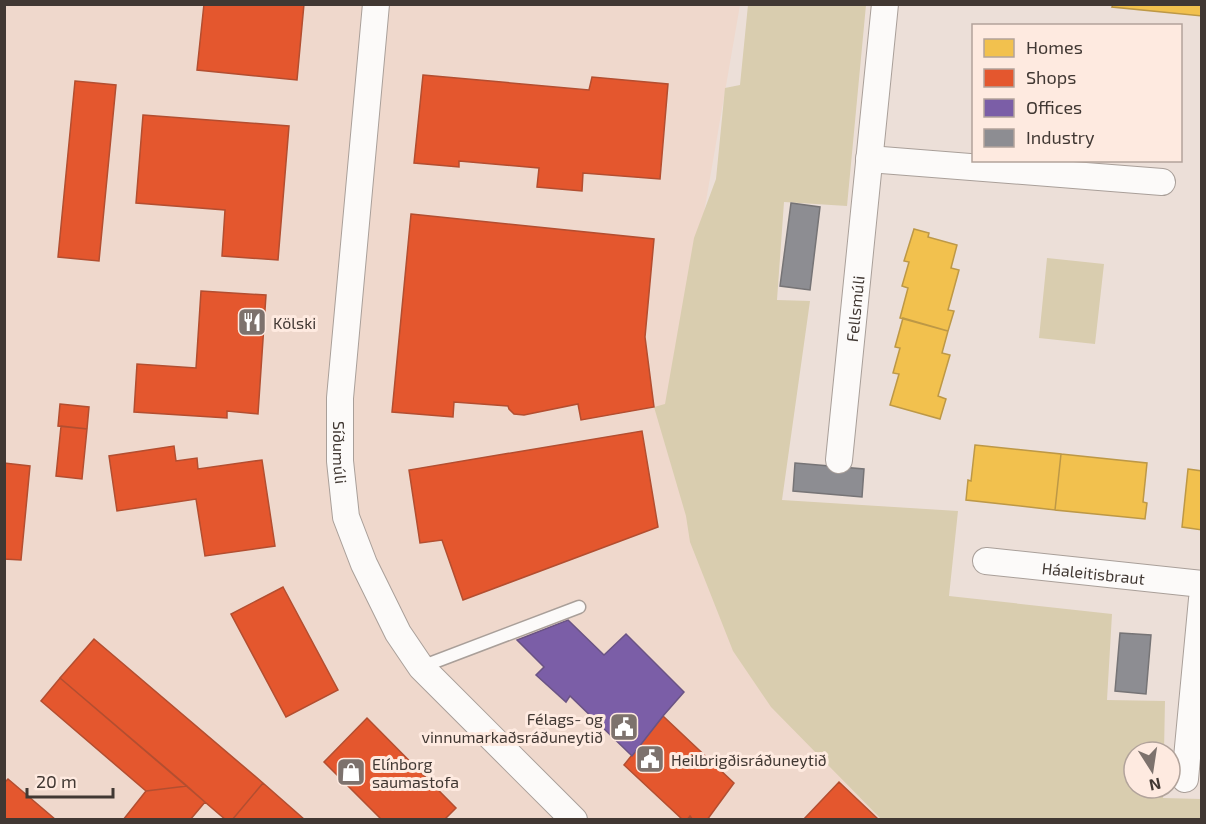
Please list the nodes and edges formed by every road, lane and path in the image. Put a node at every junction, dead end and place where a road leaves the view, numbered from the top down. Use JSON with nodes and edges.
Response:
{"nodes":[{"id":1,"x":376,"y":4,"type":"edge"},
{"id":2,"x":885,"y":4,"type":"edge"},
{"id":3,"x":869,"y":159,"type":"junction"},
{"id":4,"x":1162,"y":182,"type":"dead end"},
{"id":5,"x":839,"y":460,"type":"dead end"},
{"id":6,"x":986,"y":561,"type":"dead end"},
{"id":7,"x":1202,"y":584,"type":"edge"},
{"id":8,"x":1202,"y":599,"type":"edge"},
{"id":9,"x":579,"y":607,"type":"dead end"},
{"id":10,"x":421,"y":667,"type":"junction"},
{"id":11,"x":1185,"y":779,"type":"dead end"},
{"id":12,"x":574,"y":819,"type":"edge"}],
"edges":[{"from":1,"to":10,"type":"street","name":"Síðumúli"},
{"from":2,"to":3,"type":"street","name":"Fellsmúli"},
{"from":3,"to":4,"type":"street"},
{"from":3,"to":5,"type":"street","name":"Fellsmúli"},
{"from":6,"to":7,"type":"street","name":"Háaleitisbraut"},
{"from":8,"to":11,"type":"street"},
{"from":9,"to":10,"type":"lane"},
{"from":10,"to":12,"type":"street","name":"Síðumúli"}]}
